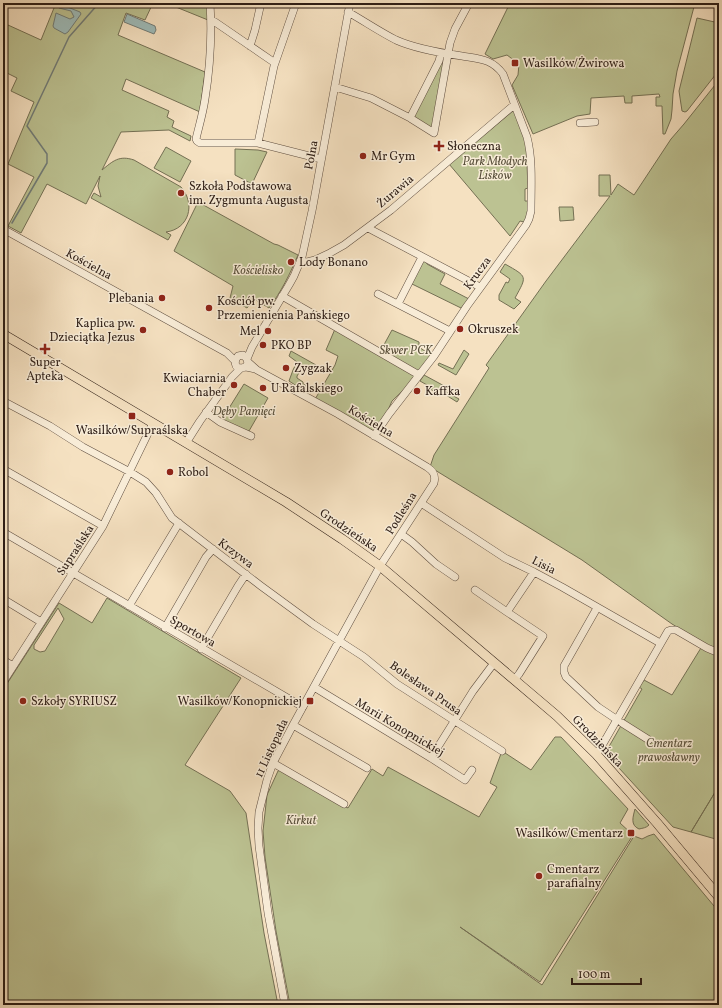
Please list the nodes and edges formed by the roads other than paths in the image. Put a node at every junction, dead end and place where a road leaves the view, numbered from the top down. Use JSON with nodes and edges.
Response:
{"nodes":[{"id":1,"x":210,"y":3,"type":"edge"},
{"id":2,"x":261,"y":3,"type":"edge"},
{"id":3,"x":296,"y":3,"type":"edge"},
{"id":4,"x":350,"y":3,"type":"edge"},
{"id":5,"x":469,"y":3,"type":"edge"},
{"id":6,"x":348,"y":12,"type":"junction"},
{"id":7,"x":211,"y":20,"type":"junction"},
{"id":8,"x":250,"y":46,"type":"junction"},
{"id":9,"x":445,"y":53,"type":"junction"},
{"id":10,"x":275,"y":63,"type":"junction"},
{"id":11,"x":335,"y":87,"type":"junction"},
{"id":12,"x":514,"y":105,"type":"junction"},
{"id":13,"x":410,"y":118,"type":"junction"},
{"id":14,"x":595,"y":122,"type":"dead end"},
{"id":15,"x":580,"y":123,"type":"dead end"},
{"id":16,"x":258,"y":143,"type":"junction"},
{"id":17,"x":321,"y":159,"type":"junction"},
{"id":18,"x":368,"y":228,"type":"junction"},
{"id":19,"x":3,"y":229,"type":"edge"},
{"id":20,"x":422,"y":257,"type":"junction"},
{"id":21,"x":300,"y":261,"type":"junction"},
{"id":22,"x":480,"y":287,"type":"junction"},
{"id":23,"x":378,"y":294,"type":"dead end"},
{"id":24,"x":282,"y":296,"type":"junction"},
{"id":25,"x":398,"y":304,"type":"junction"},
{"id":26,"x":450,"y":331,"type":"junction"},
{"id":27,"x":3,"y":334,"type":"edge"},
{"id":28,"x":242,"y":362,"type":"junction"},
{"id":29,"x":419,"y":375,"type":"junction"},
{"id":30,"x":3,"y":401,"type":"edge"},
{"id":31,"x":206,"y":412,"type":"junction"},
{"id":32,"x":153,"y":423,"type":"junction"},
{"id":33,"x":251,"y":436,"type":"dead end"},
{"id":34,"x":374,"y":436,"type":"junction"},
{"id":35,"x":186,"y":443,"type":"junction"},
{"id":36,"x":3,"y":469,"type":"edge"},
{"id":37,"x":431,"y":470,"type":"joint"},
{"id":38,"x":130,"y":472,"type":"junction"},
{"id":39,"x":421,"y":502,"type":"junction"},
{"id":40,"x":179,"y":523,"type":"junction"},
{"id":41,"x":103,"y":526,"type":"junction"},
{"id":42,"x":3,"y":532,"type":"edge"},
{"id":43,"x":401,"y":534,"type":"junction"},
{"id":44,"x":213,"y":549,"type":"junction"},
{"id":45,"x":380,"y":566,"type":"junction"},
{"id":46,"x":534,"y":572,"type":"junction"},
{"id":47,"x":74,"y":573,"type":"junction"},
{"id":48,"x":246,"y":574,"type":"junction"},
{"id":49,"x":455,"y":577,"type":"dead end"},
{"id":50,"x":475,"y":590,"type":"dead end"},
{"id":51,"x":3,"y":599,"type":"edge"},
{"id":52,"x":130,"y":606,"type":"junction"},
{"id":53,"x":597,"y":608,"type":"junction"},
{"id":54,"x":507,"y":612,"type":"junction"},
{"id":55,"x":41,"y":622,"type":"junction"},
{"id":56,"x":165,"y":628,"type":"junction"},
{"id":57,"x":339,"y":641,"type":"junction"},
{"id":58,"x":660,"y":643,"type":"junction"},
{"id":59,"x":201,"y":649,"type":"junction"},
{"id":60,"x":719,"y":653,"type":"edge"},
{"id":61,"x":3,"y":660,"type":"edge"},
{"id":62,"x":494,"y":663,"type":"junction"},
{"id":63,"x":13,"y":666,"type":"junction"},
{"id":64,"x":514,"y":680,"type":"junction"},
{"id":65,"x":3,"y":682,"type":"edge"},
{"id":66,"x":314,"y":687,"type":"junction"},
{"id":67,"x":302,"y":708,"type":"junction"},
{"id":68,"x":454,"y":721,"type":"junction"},
{"id":69,"x":619,"y":721,"type":"junction"},
{"id":70,"x":293,"y":725,"type":"junction"},
{"id":71,"x":649,"y":740,"type":"dead end"},
{"id":72,"x":502,"y":752,"type":"dead end"},
{"id":73,"x":596,"y":754,"type":"junction"},
{"id":74,"x":431,"y":758,"type":"junction"},
{"id":75,"x":273,"y":764,"type":"junction"},
{"id":76,"x":366,"y":768,"type":"dead end"},
{"id":77,"x":472,"y":770,"type":"dead end"},
{"id":78,"x":344,"y":804,"type":"dead end"},
{"id":79,"x":719,"y":897,"type":"edge"},
{"id":80,"x":284,"y":1005,"type":"edge"}],
"edges":[{"from":1,"to":7,"type":"street"},
{"from":2,"to":8,"type":"street"},
{"from":3,"to":10,"type":"street"},
{"from":4,"to":6,"type":"street","name":"Polna"},
{"from":5,"to":9,"type":"street"},
{"from":6,"to":9,"type":"street","name":"Krucza"},
{"from":6,"to":11,"type":"street","name":"Polna"},
{"from":7,"to":8,"type":"street"},
{"from":7,"to":16,"type":"street"},
{"from":8,"to":10,"type":"street"},
{"from":9,"to":12,"type":"street","name":"Krucza"},
{"from":9,"to":13,"type":"street"},
{"from":9,"to":13,"type":"street"},
{"from":10,"to":16,"type":"street"},
{"from":11,"to":13,"type":"street"},
{"from":11,"to":17,"type":"street","name":"Polna"},
{"from":12,"to":18,"type":"street","name":"Żurawia"},
{"from":12,"to":22,"type":"street","name":"Krucza"},
{"from":14,"to":15,"type":"street"},
{"from":16,"to":17,"type":"street"},
{"from":17,"to":21,"type":"street","name":"Polna"},
{"from":18,"to":20,"type":"street"},
{"from":18,"to":21,"type":"street","name":"Żurawia"},
{"from":19,"to":28,"type":"street","name":"Kościelna"},
{"from":20,"to":22,"type":"street"},
{"from":20,"to":25,"type":"street"},
{"from":21,"to":24,"type":"street","name":"Polna"},
{"from":22,"to":26,"type":"street","name":"Krucza"},
{"from":23,"to":25,"type":"street"},
{"from":24,"to":28,"type":"street","name":"Polna"},
{"from":24,"to":29,"type":"street"},
{"from":25,"to":26,"type":"street"},
{"from":26,"to":29,"type":"street","name":"Krucza"},
{"from":27,"to":32,"type":"main road","name":"Grodzieńska"},
{"from":28,"to":31,"type":"street","name":"Polna"},
{"from":28,"to":34,"type":"street","name":"Kościelna"},
{"from":29,"to":34,"type":"street","name":"Krucza"},
{"from":30,"to":38,"type":"street","name":"Krzywa"},
{"from":31,"to":33,"type":"street"},
{"from":31,"to":35,"type":"street","name":"Polna"},
{"from":32,"to":35,"type":"main road","name":"Grodzieńska"},
{"from":32,"to":38,"type":"street","name":"Supraślska"},
{"from":34,"to":37,"type":"street","name":"Kościelna"},
{"from":35,"to":45,"type":"main road","name":"Grodzieńska"},
{"from":36,"to":41,"type":"street"},
{"from":37,"to":39,"type":"street","name":"Podleśna"},
{"from":38,"to":40,"type":"street","name":"Krzywa"},
{"from":38,"to":41,"type":"street","name":"Supraślska"},
{"from":39,"to":43,"type":"street","name":"Podleśna"},
{"from":39,"to":46,"type":"street","name":"Lisia"},
{"from":40,"to":44,"type":"street","name":"Krzywa"},
{"from":40,"to":52,"type":"street"},
{"from":41,"to":47,"type":"street","name":"Supraślska"},
{"from":42,"to":47,"type":"street","name":"Sportowa"},
{"from":43,"to":45,"type":"street","name":"Podleśna"},
{"from":43,"to":49,"type":"street"},
{"from":44,"to":48,"type":"street","name":"Krzywa"},
{"from":44,"to":56,"type":"street"},
{"from":45,"to":57,"type":"street","name":"11 Listopada"},
{"from":45,"to":62,"type":"main road","name":"Grodzieńska"},
{"from":46,"to":53,"type":"street","name":"Lisia"},
{"from":46,"to":54,"type":"street"},
{"from":47,"to":52,"type":"street","name":"Sportowa"},
{"from":47,"to":55,"type":"street","name":"Supraślska"},
{"from":48,"to":57,"type":"street","name":"Krzywa"},
{"from":48,"to":59,"type":"street"},
{"from":50,"to":54,"type":"street"},
{"from":51,"to":55,"type":"street"},
{"from":52,"to":56,"type":"street","name":"Sportowa"},
{"from":53,"to":58,"type":"street","name":"Lisia"},
{"from":53,"to":69,"type":"street"},
{"from":54,"to":64,"type":"street"},
{"from":55,"to":63,"type":"street","name":"Supraślska"},
{"from":56,"to":59,"type":"street","name":"Sportowa"},
{"from":57,"to":66,"type":"street","name":"11 Listopada"},
{"from":57,"to":68,"type":"street","name":"Bolesława Prusa"},
{"from":58,"to":60,"type":"street"},
{"from":58,"to":69,"type":"street"},
{"from":59,"to":67,"type":"street","name":"Sportowa"},
{"from":61,"to":63,"type":"street"},
{"from":62,"to":64,"type":"main road","name":"Grodzieńska"},
{"from":62,"to":68,"type":"street"},
{"from":63,"to":65,"type":"street","name":"Supraślska"},
{"from":64,"to":73,"type":"main road","name":"Grodzieńska"},
{"from":66,"to":67,"type":"street","name":"11 Listopada"},
{"from":66,"to":74,"type":"street","name":"Marii Konopnickiej"},
{"from":67,"to":70,"type":"street","name":"11 Listopada"},
{"from":68,"to":72,"type":"street","name":"Bolesława Prusa"},
{"from":68,"to":74,"type":"street"},
{"from":69,"to":71,"type":"street"},
{"from":69,"to":73,"type":"street"},
{"from":70,"to":75,"type":"street","name":"11 Listopada"},
{"from":70,"to":76,"type":"street"},
{"from":73,"to":79,"type":"main road","name":"Grodzieńska"},
{"from":74,"to":77,"type":"street","name":"Marii Konopnickiej"},
{"from":75,"to":78,"type":"street"},
{"from":75,"to":80,"type":"street","name":"11 Listopada"}]}
